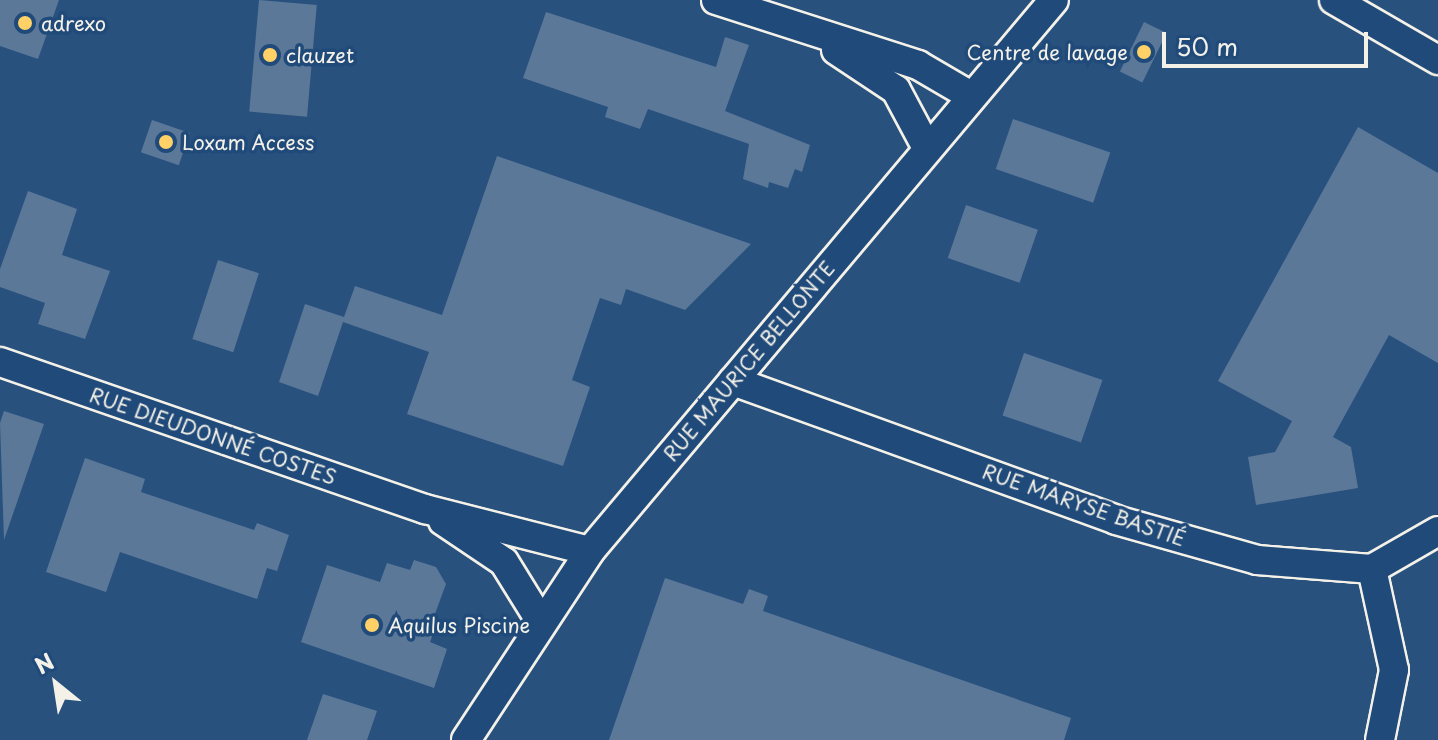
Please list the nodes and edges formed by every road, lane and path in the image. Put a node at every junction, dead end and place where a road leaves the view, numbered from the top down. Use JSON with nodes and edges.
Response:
{"nodes":[{"id":1,"x":716,"y":0,"type":"edge"},
{"id":2,"x":1054,"y":0,"type":"edge"},
{"id":3,"x":1334,"y":0,"type":"edge"},
{"id":4,"x":812,"y":34,"type":"junction"},
{"id":5,"x":1438,"y":60,"type":"edge"},
{"id":6,"x":971,"y":96,"type":"junction"},
{"id":7,"x":927,"y":148,"type":"junction"},
{"id":8,"x":0,"y":362,"type":"edge"},
{"id":9,"x":733,"y":381,"type":"junction"},
{"id":10,"x":425,"y":509,"type":"junction"},
{"id":11,"x":1438,"y":531,"type":"edge"},
{"id":12,"x":590,"y":551,"type":"junction"},
{"id":13,"x":1372,"y":569,"type":"junction"},
{"id":14,"x":540,"y":620,"type":"junction"},
{"id":15,"x":466,"y":740,"type":"edge"},
{"id":16,"x":1380,"y":740,"type":"edge"}],
"edges":[{"from":1,"to":4,"type":"street"},
{"from":2,"to":6,"type":"street","name":"RUE MAURICE BELLONTE"},
{"from":3,"to":5,"type":"street"},
{"from":4,"to":6,"type":"street"},
{"from":4,"to":7,"type":"street"},
{"from":6,"to":7,"type":"street","name":"RUE MAURICE BELLONTE"},
{"from":7,"to":9,"type":"street","name":"RUE MAURICE BELLONTE"},
{"from":8,"to":10,"type":"street","name":"RUE DIEUDONNÉ COSTES"},
{"from":9,"to":12,"type":"street","name":"RUE MAURICE BELLONTE"},
{"from":9,"to":13,"type":"street","name":"RUE MARYSE BASTIÉ"},
{"from":10,"to":12,"type":"street","name":"RUE DIEUDONNÉ COSTES"},
{"from":10,"to":14,"type":"street","name":"RUE DIEUDONNÉ COSTES"},
{"from":11,"to":13,"type":"street"},
{"from":12,"to":14,"type":"street","name":"RUE MAURICE BELLONTE"},
{"from":13,"to":16,"type":"street"},
{"from":14,"to":15,"type":"street","name":"RUE MAURICE BELLONTE"}]}
